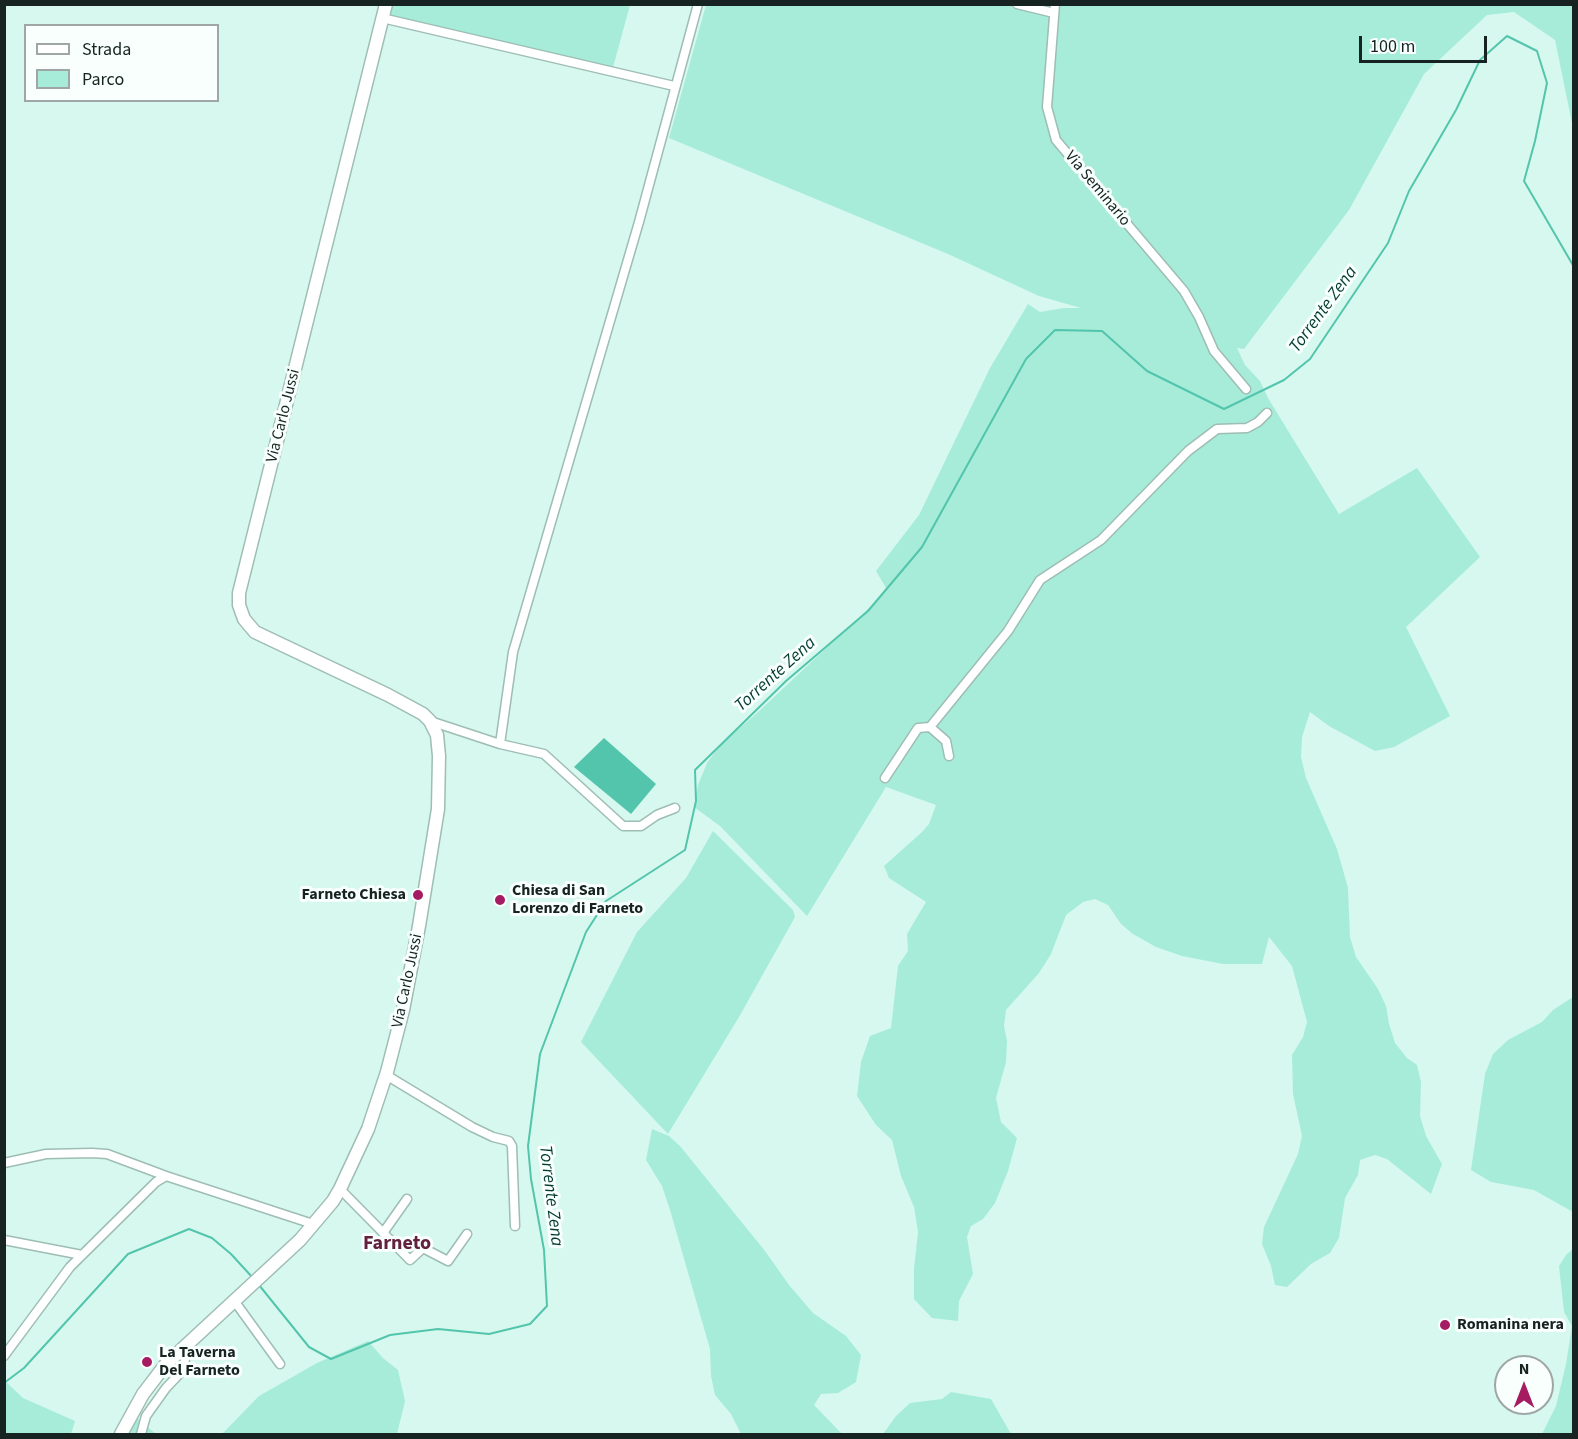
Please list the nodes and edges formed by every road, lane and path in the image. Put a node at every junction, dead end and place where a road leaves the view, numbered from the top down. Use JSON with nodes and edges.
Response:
{"nodes":[{"id":1,"x":386,"y":4,"type":"edge"},
{"id":2,"x":698,"y":4,"type":"edge"},
{"id":3,"x":1017,"y":4,"type":"edge"},
{"id":4,"x":1054,"y":9,"type":"edge"},
{"id":5,"x":382,"y":18,"type":"junction"},
{"id":6,"x":674,"y":86,"type":"junction"},
{"id":7,"x":1246,"y":389,"type":"dead end"},
{"id":8,"x":1267,"y":413,"type":"dead end"},
{"id":9,"x":430,"y":721,"type":"junction"},
{"id":10,"x":930,"y":727,"type":"junction"},
{"id":11,"x":500,"y":744,"type":"junction"},
{"id":12,"x":949,"y":756,"type":"dead end"},
{"id":13,"x":885,"y":778,"type":"dead end"},
{"id":14,"x":675,"y":808,"type":"dead end"},
{"id":15,"x":386,"y":1075,"type":"junction"},
{"id":16,"x":4,"y":1163,"type":"edge"},
{"id":17,"x":165,"y":1176,"type":"junction"},
{"id":18,"x":340,"y":1189,"type":"junction"},
{"id":19,"x":407,"y":1199,"type":"dead end"},
{"id":20,"x":313,"y":1224,"type":"junction"},
{"id":21,"x":515,"y":1226,"type":"dead end"},
{"id":22,"x":383,"y":1233,"type":"junction"},
{"id":23,"x":467,"y":1234,"type":"dead end"},
{"id":24,"x":4,"y":1240,"type":"edge"},
{"id":25,"x":82,"y":1256,"type":"junction"},
{"id":26,"x":240,"y":1300,"type":"junction"},
{"id":27,"x":186,"y":1347,"type":"junction"},
{"id":28,"x":4,"y":1356,"type":"edge"},
{"id":29,"x":280,"y":1364,"type":"dead end"},
{"id":30,"x":121,"y":1434,"type":"edge"},
{"id":31,"x":141,"y":1434,"type":"edge"}],
"edges":[{"from":1,"to":5,"type":"street","name":"Via Carlo Jussi"},
{"from":2,"to":6,"type":"street"},
{"from":3,"to":4,"type":"street"},
{"from":4,"to":7,"type":"street","name":"Via Seminario"},
{"from":5,"to":6,"type":"street"},
{"from":5,"to":9,"type":"street","name":"Via Carlo Jussi"},
{"from":6,"to":11,"type":"street"},
{"from":8,"to":10,"type":"street"},
{"from":9,"to":11,"type":"street","name":"Via Carlo Jussi"},
{"from":9,"to":15,"type":"street","name":"Via Carlo Jussi"},
{"from":10,"to":12,"type":"street"},
{"from":10,"to":13,"type":"street"},
{"from":11,"to":14,"type":"street","name":"Via Carlo Jussi"},
{"from":15,"to":18,"type":"street","name":"Via Carlo Jussi"},
{"from":15,"to":21,"type":"street"},
{"from":16,"to":17,"type":"street"},
{"from":17,"to":20,"type":"street"},
{"from":17,"to":25,"type":"street"},
{"from":18,"to":20,"type":"street","name":"Via Carlo Jussi"},
{"from":18,"to":22,"type":"street"},
{"from":19,"to":22,"type":"street"},
{"from":20,"to":26,"type":"street","name":"Via Carlo Jussi"},
{"from":22,"to":23,"type":"street"},
{"from":24,"to":25,"type":"street"},
{"from":25,"to":28,"type":"street"},
{"from":26,"to":27,"type":"street","name":"Via Carlo Jussi"},
{"from":26,"to":29,"type":"street"},
{"from":27,"to":30,"type":"street","name":"Via Carlo Jussi"},
{"from":27,"to":31,"type":"street"}]}
